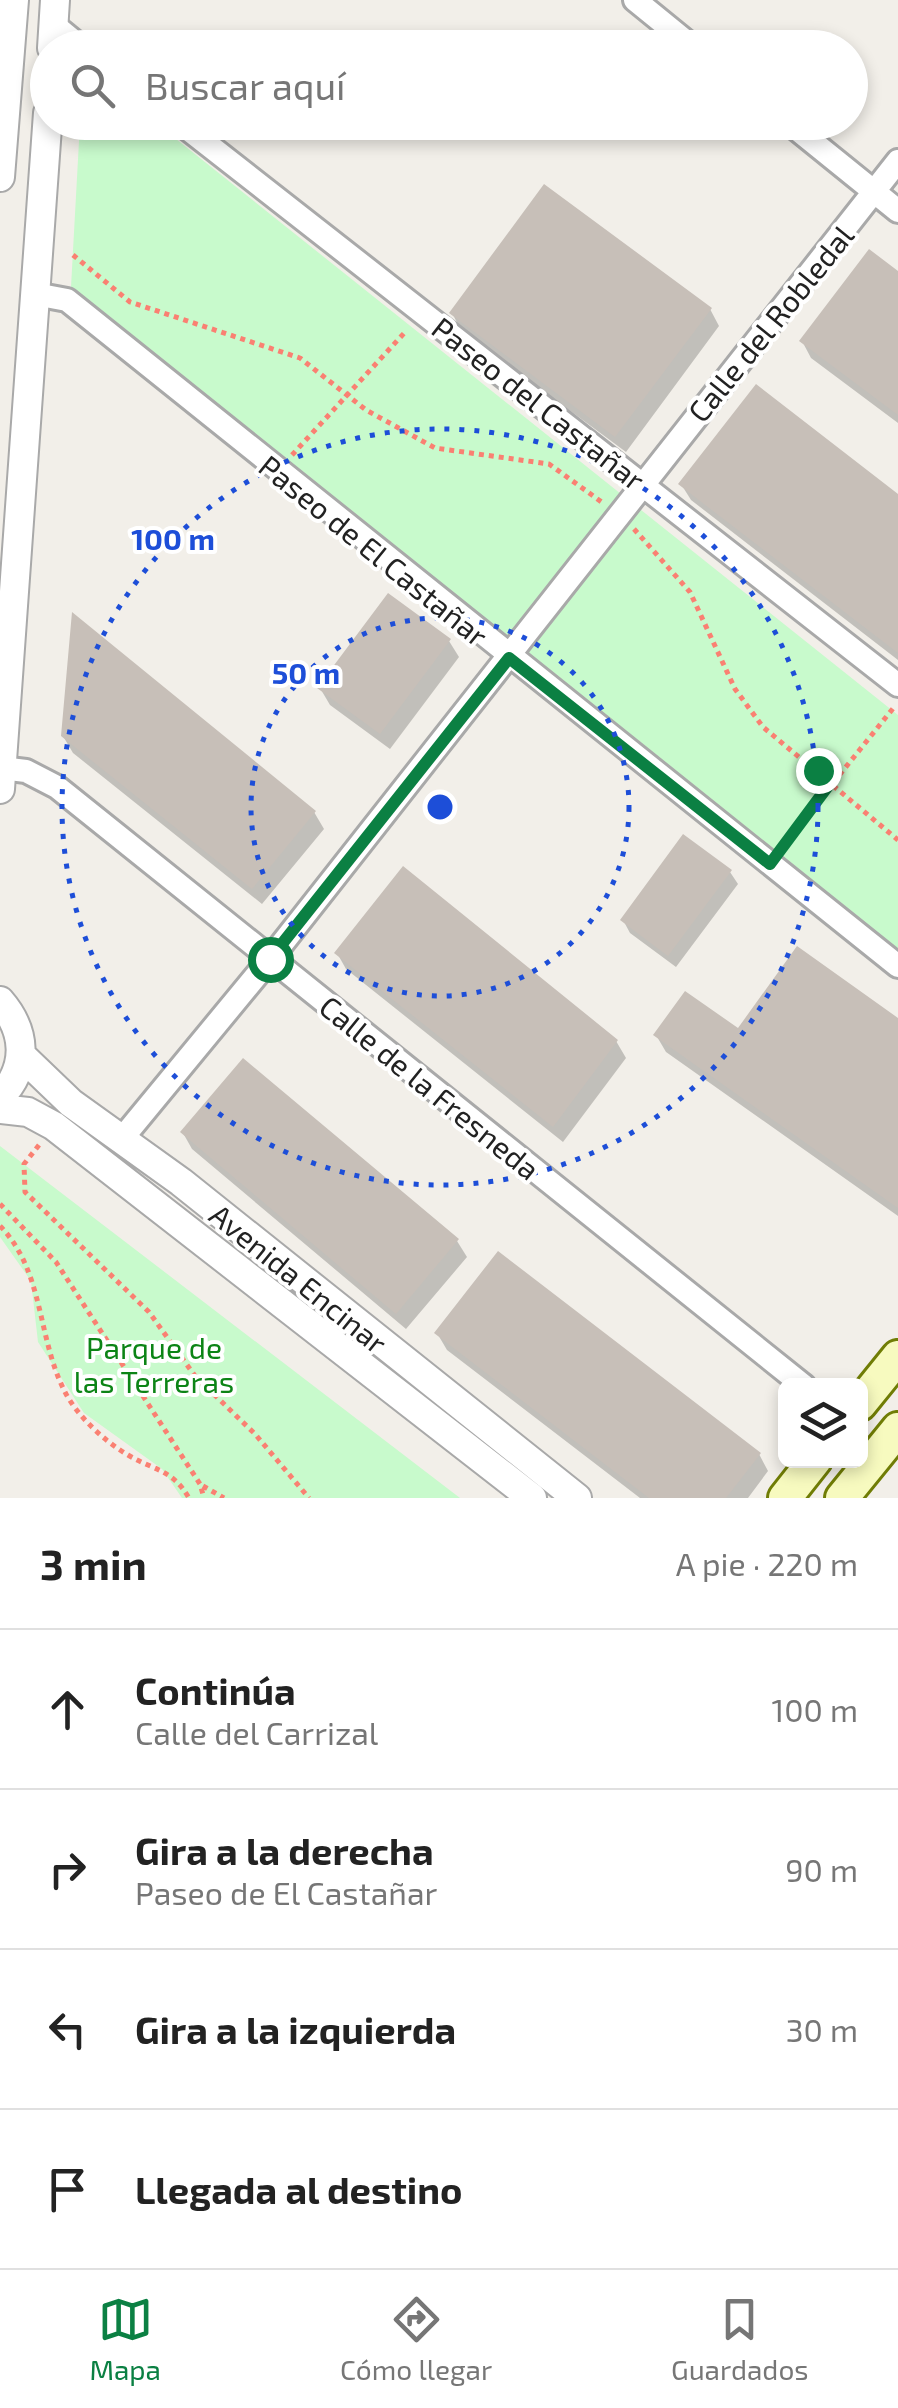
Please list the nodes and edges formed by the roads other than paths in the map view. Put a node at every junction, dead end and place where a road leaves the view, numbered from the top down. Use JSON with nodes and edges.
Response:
{"nodes":[{"id":1,"x":14,"y":0,"type":"edge"},
{"id":2,"x":635,"y":0,"type":"edge"},
{"id":3,"x":672,"y":30,"type":"edge"},
{"id":4,"x":46,"y":140,"type":"edge"},
{"id":5,"x":202,"y":140,"type":"edge"},
{"id":6,"x":810,"y":140,"type":"edge"},
{"id":7,"x":898,"y":161,"type":"edge"},
{"id":8,"x":0,"y":177,"type":"edge"},
{"id":9,"x":874,"y":192,"type":"junction"},
{"id":10,"x":898,"y":210,"type":"edge"},
{"id":11,"x":34,"y":294,"type":"junction"},
{"id":12,"x":642,"y":484,"type":"junction"},
{"id":13,"x":509,"y":658,"type":"junction"},
{"id":14,"x":898,"y":685,"type":"edge"},
{"id":15,"x":1,"y":768,"type":"edge"},
{"id":16,"x":0,"y":789,"type":"edge"},
{"id":17,"x":270,"y":959,"type":"junction"},
{"id":18,"x":898,"y":966,"type":"edge"},
{"id":19,"x":0,"y":1001,"type":"edge"},
{"id":20,"x":22,"y":1056,"type":"junction"},
{"id":21,"x":0,"y":1096,"type":"edge"},
{"id":22,"x":0,"y":1109,"type":"edge"},
{"id":23,"x":120,"y":1141,"type":"junction"},
{"id":24,"x":898,"y":1357,"type":"edge"},
{"id":25,"x":794,"y":1378,"type":"edge"},
{"id":26,"x":868,"y":1394,"type":"edge"},
{"id":27,"x":898,"y":1429,"type":"edge"},
{"id":28,"x":808,"y":1468,"type":"edge"},
{"id":29,"x":532,"y":1498,"type":"edge"},
{"id":30,"x":577,"y":1498,"type":"edge"},
{"id":31,"x":784,"y":1498,"type":"edge"},
{"id":32,"x":842,"y":1498,"type":"edge"}],
"edges":[{"from":1,"to":8,"type":"street"},
{"from":2,"to":3,"type":"street"},
{"from":4,"to":11,"type":"street"},
{"from":5,"to":12,"type":"street","name":"Paseo del Castañar"},
{"from":6,"to":9,"type":"street"},
{"from":7,"to":9,"type":"street","name":"Calle del Robledal"},
{"from":9,"to":10,"type":"street"},
{"from":9,"to":12,"type":"street","name":"Calle del Robledal"},
{"from":11,"to":13,"type":"street","name":"Paseo de El Castañar"},
{"from":11,"to":15,"type":"street"},
{"from":12,"to":13,"type":"street","name":"Calle del Robledal"},
{"from":12,"to":14,"type":"street","name":"Paseo del Castañar"},
{"from":13,"to":17,"type":"street","name":"Calle del Robledal"},
{"from":13,"to":18,"type":"street","name":"Paseo de El Castañar"},
{"from":15,"to":16,"type":"street"},
{"from":15,"to":17,"type":"street","name":"Calle de la Fresneda"},
{"from":17,"to":23,"type":"street","name":"Calle del Robledal"},
{"from":17,"to":25,"type":"street","name":"Calle de la Fresneda"},
{"from":19,"to":20,"type":"street"},
{"from":20,"to":21,"type":"street"},
{"from":20,"to":23,"type":"street","name":"Avenida Encinar"},
{"from":22,"to":29,"type":"street","name":"Avenida Encinar"},
{"from":23,"to":30,"type":"street","name":"Avenida Encinar"},
{"from":24,"to":26,"type":"main road"},
{"from":27,"to":32,"type":"main road"},
{"from":28,"to":31,"type":"main road"}]}
